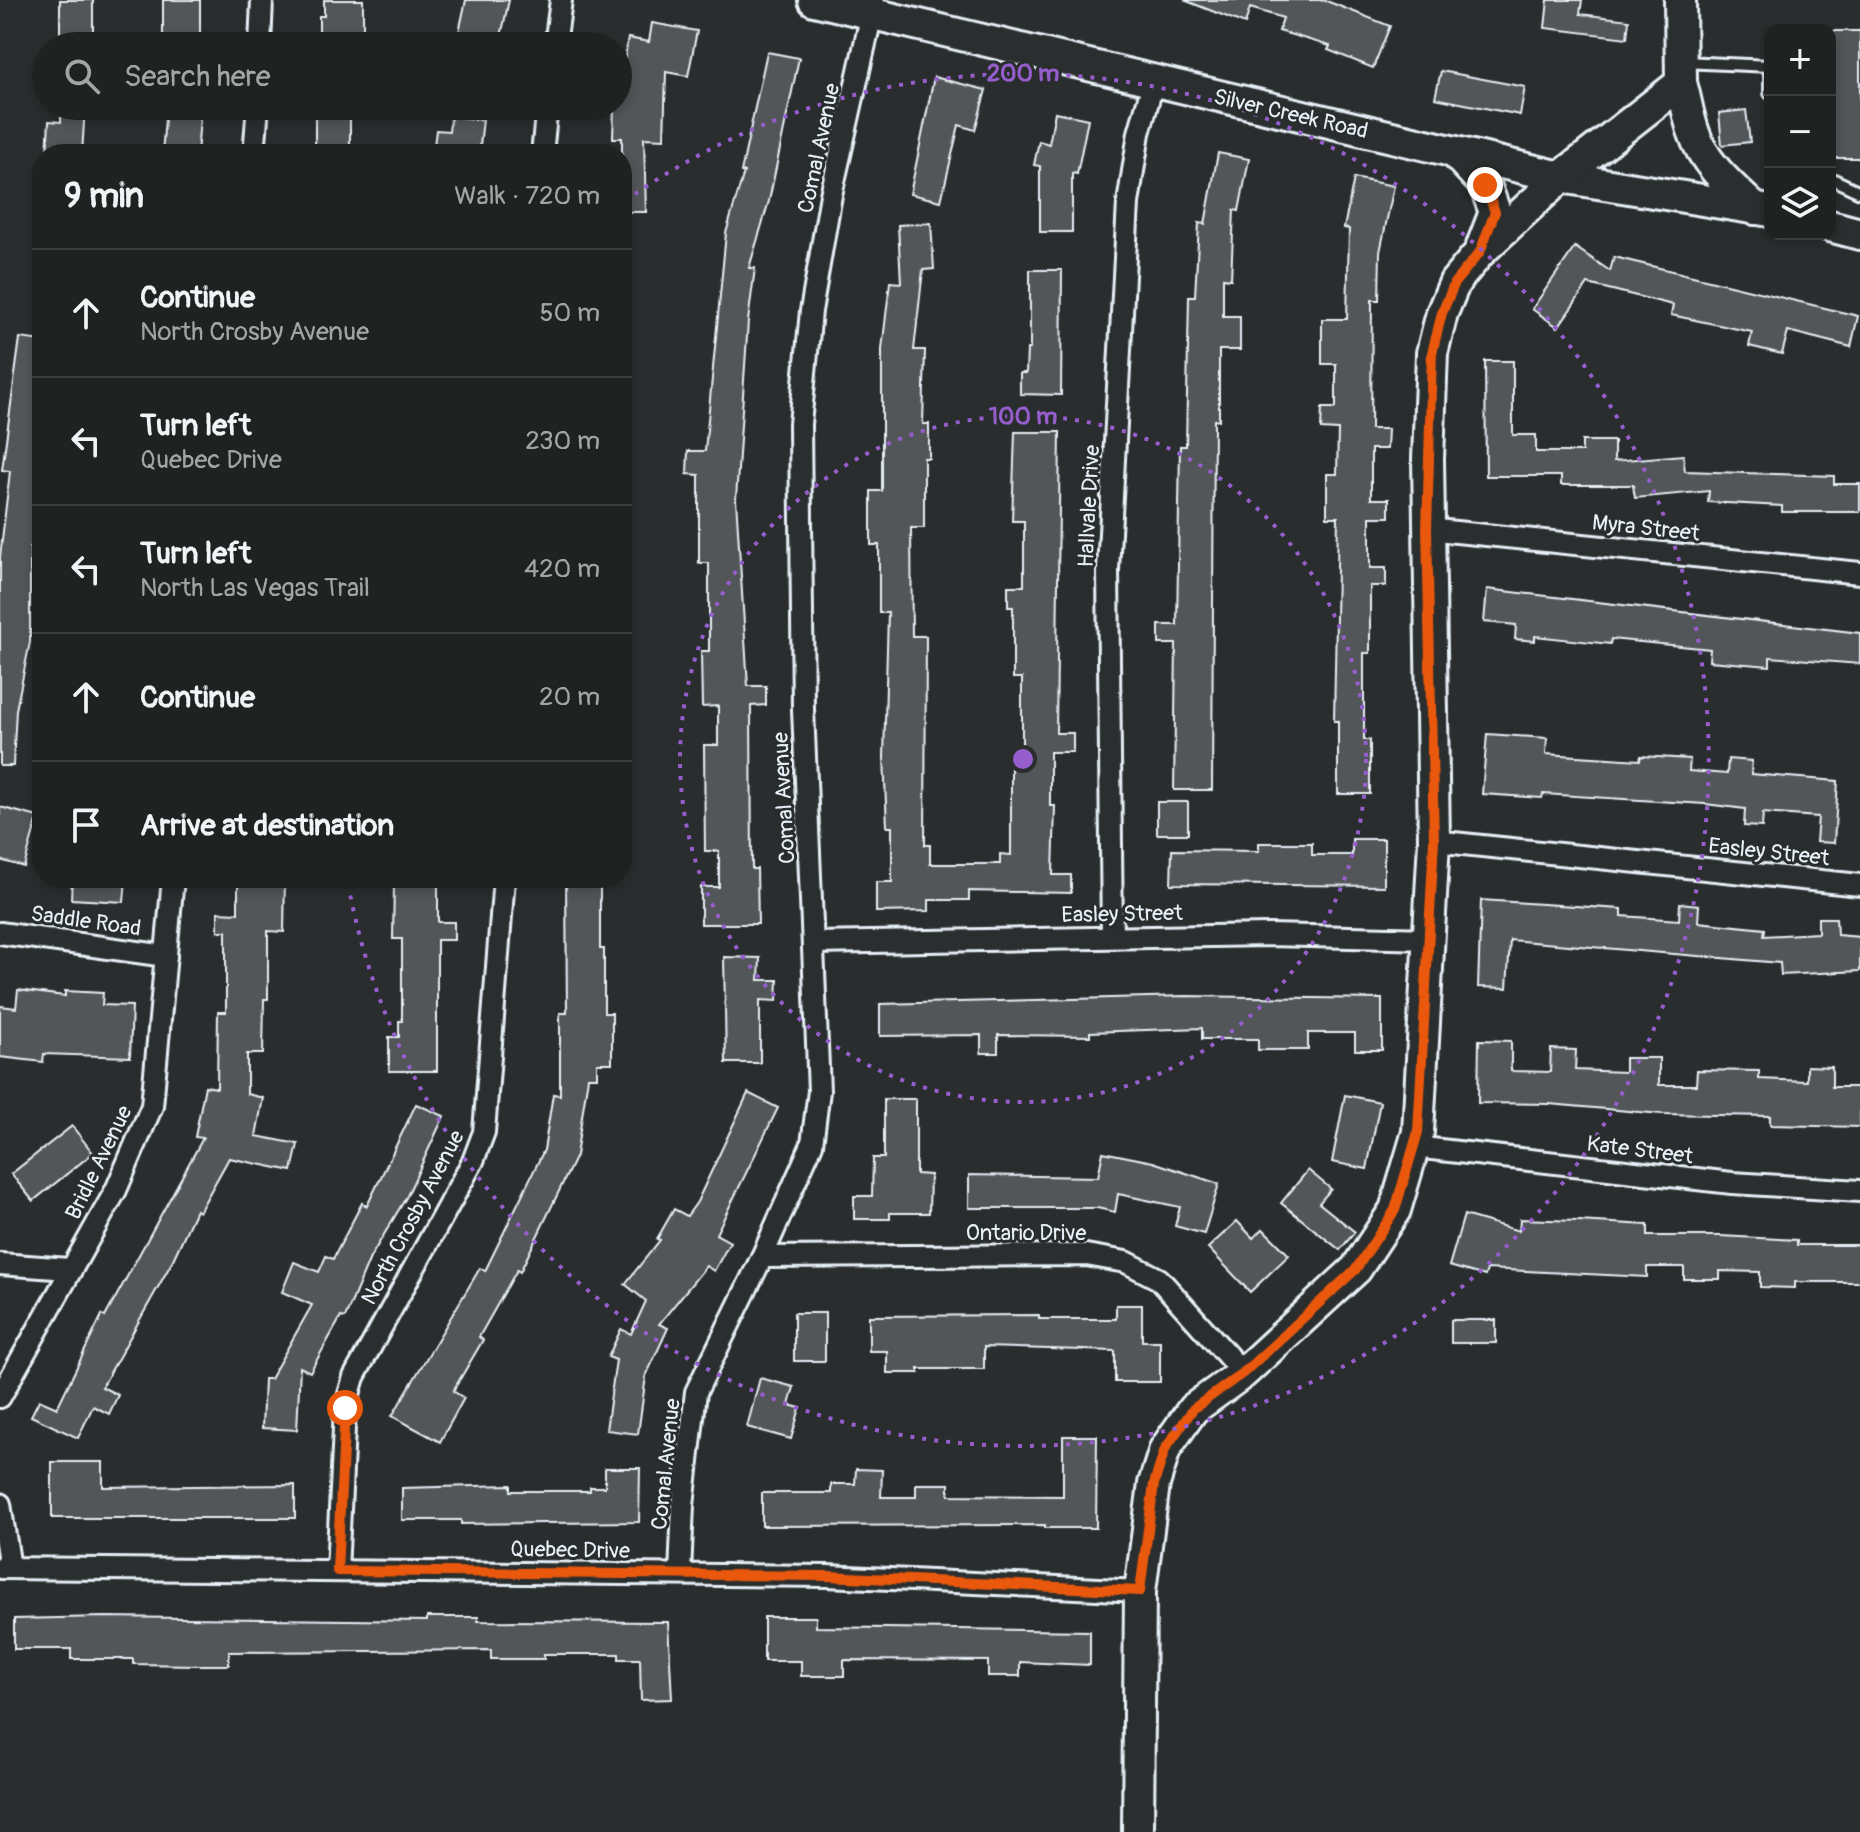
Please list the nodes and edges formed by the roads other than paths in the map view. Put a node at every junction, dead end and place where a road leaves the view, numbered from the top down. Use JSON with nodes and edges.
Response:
{"nodes":[{"id":1,"x":262,"y":0,"type":"edge"},
{"id":2,"x":561,"y":0,"type":"edge"},
{"id":3,"x":814,"y":0,"type":"edge"},
{"id":4,"x":1680,"y":0,"type":"edge"},
{"id":5,"x":874,"y":7,"type":"edge"},
{"id":6,"x":261,"y":32,"type":"edge"},
{"id":7,"x":557,"y":32,"type":"edge"},
{"id":8,"x":1764,"y":66,"type":"edge"},
{"id":9,"x":1681,"y":72,"type":"junction"},
{"id":10,"x":1154,"y":80,"type":"junction"},
{"id":11,"x":257,"y":120,"type":"edge"},
{"id":12,"x":546,"y":120,"type":"edge"},
{"id":13,"x":255,"y":144,"type":"edge"},
{"id":14,"x":543,"y":144,"type":"edge"},
{"id":15,"x":1454,"y":152,"type":"junction"},
{"id":16,"x":1561,"y":177,"type":"junction"},
{"id":17,"x":1836,"y":181,"type":"edge"},
{"id":18,"x":1860,"y":192,"type":"edge"},
{"id":19,"x":1762,"y":210,"type":"edge"},
{"id":20,"x":1836,"y":228,"type":"edge"},
{"id":21,"x":1860,"y":234,"type":"edge"},
{"id":22,"x":1480,"y":252,"type":"junction"},
{"id":23,"x":1427,"y":529,"type":"junction"},
{"id":24,"x":1860,"y":573,"type":"edge"},
{"id":25,"x":1434,"y":841,"type":"junction"},
{"id":26,"x":1860,"y":885,"type":"edge"},
{"id":27,"x":172,"y":888,"type":"edge"},
{"id":28,"x":503,"y":888,"type":"edge"},
{"id":29,"x":0,"y":933,"type":"edge"},
{"id":30,"x":1112,"y":937,"type":"junction"},
{"id":31,"x":1431,"y":939,"type":"junction"},
{"id":32,"x":813,"y":943,"type":"junction"},
{"id":33,"x":166,"y":956,"type":"junction"},
{"id":34,"x":1414,"y":1147,"type":"junction"},
{"id":35,"x":1860,"y":1191,"type":"edge"},
{"id":36,"x":762,"y":1257,"type":"junction"},
{"id":37,"x":0,"y":1264,"type":"edge"},
{"id":38,"x":69,"y":1269,"type":"junction"},
{"id":39,"x":1243,"y":1373,"type":"junction"},
{"id":40,"x":0,"y":1397,"type":"edge"},
{"id":41,"x":0,"y":1504,"type":"edge"},
{"id":42,"x":5,"y":1568,"type":"edge"},
{"id":43,"x":337,"y":1571,"type":"junction"},
{"id":44,"x":680,"y":1574,"type":"junction"},
{"id":45,"x":1140,"y":1591,"type":"junction"},
{"id":46,"x":1138,"y":1832,"type":"edge"}],
"edges":[{"from":1,"to":6,"type":"street"},
{"from":2,"to":7,"type":"street"},
{"from":3,"to":5,"type":"street","name":"Silver Creek Road"},
{"from":4,"to":9,"type":"street"},
{"from":5,"to":10,"type":"street","name":"Silver Creek Road"},
{"from":5,"to":32,"type":"street","name":"Comal Avenue"},
{"from":8,"to":9,"type":"lane"},
{"from":9,"to":16,"type":"street"},
{"from":9,"to":19,"type":"street"},
{"from":10,"to":15,"type":"street","name":"Silver Creek Road"},
{"from":10,"to":30,"type":"street","name":"Hallvale Drive"},
{"from":11,"to":13,"type":"street"},
{"from":12,"to":14,"type":"street"},
{"from":15,"to":16,"type":"street","name":"Silver Creek Road"},
{"from":15,"to":22,"type":"street"},
{"from":16,"to":19,"type":"street","name":"Silver Creek Road"},
{"from":16,"to":22,"type":"street"},
{"from":17,"to":18,"type":"lane"},
{"from":20,"to":21,"type":"street"},
{"from":22,"to":23,"type":"street"},
{"from":23,"to":24,"type":"street","name":"Myra Street"},
{"from":23,"to":25,"type":"street"},
{"from":25,"to":26,"type":"street","name":"Easley Street"},
{"from":25,"to":31,"type":"street"},
{"from":27,"to":33,"type":"street","name":"Bridle Avenue"},
{"from":28,"to":43,"type":"street","name":"North Crosby Avenue"},
{"from":29,"to":33,"type":"street","name":"Saddle Road"},
{"from":30,"to":31,"type":"street","name":"Easley Street"},
{"from":30,"to":32,"type":"street","name":"Easley Street"},
{"from":31,"to":34,"type":"street"},
{"from":32,"to":36,"type":"street","name":"Comal Avenue"},
{"from":33,"to":38,"type":"street","name":"Bridle Avenue"},
{"from":34,"to":35,"type":"street","name":"Kate Street"},
{"from":34,"to":39,"type":"street"},
{"from":36,"to":39,"type":"street","name":"Ontario Drive"},
{"from":36,"to":44,"type":"street","name":"Comal Avenue"},
{"from":37,"to":38,"type":"street"},
{"from":38,"to":40,"type":"street","name":"Bridle Avenue"},
{"from":39,"to":45,"type":"street"},
{"from":41,"to":42,"type":"street"},
{"from":42,"to":43,"type":"street","name":"Quebec Drive"},
{"from":43,"to":44,"type":"street","name":"Quebec Drive"},
{"from":44,"to":45,"type":"street","name":"Quebec Drive"},
{"from":45,"to":46,"type":"street"}]}
